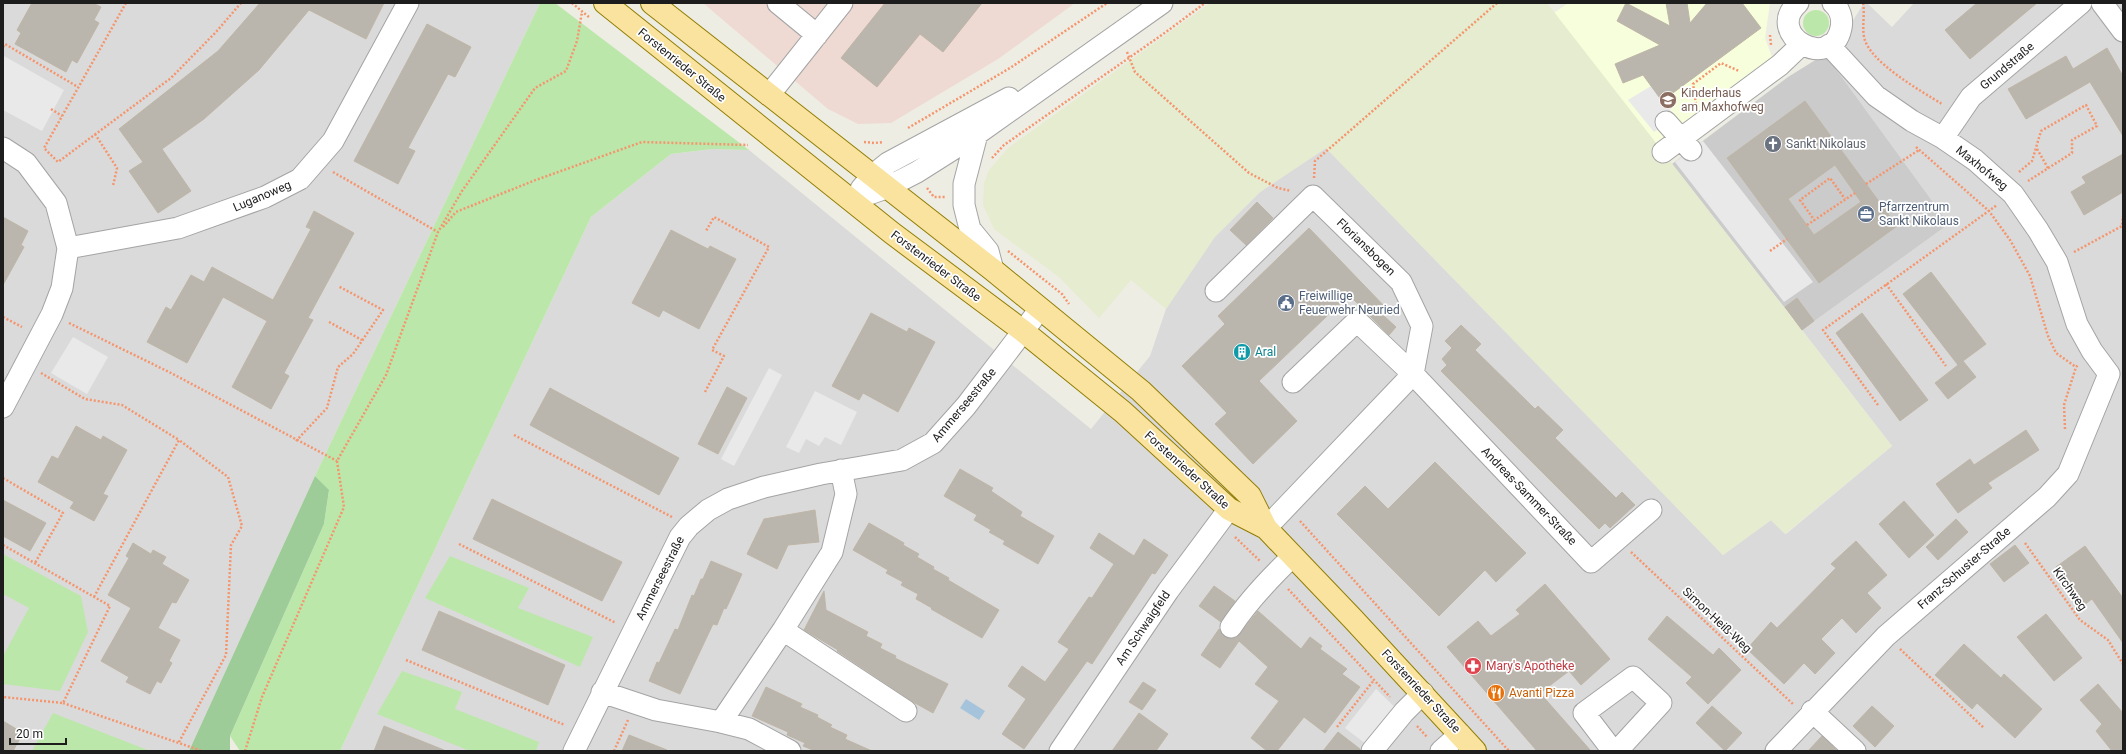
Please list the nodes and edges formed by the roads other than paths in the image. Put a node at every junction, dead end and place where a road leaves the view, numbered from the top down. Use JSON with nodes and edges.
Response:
{"nodes":[{"id":1,"x":408,"y":3,"type":"edge"},
{"id":2,"x":605,"y":3,"type":"edge"},
{"id":3,"x":652,"y":3,"type":"edge"},
{"id":4,"x":778,"y":3,"type":"edge"},
{"id":5,"x":842,"y":3,"type":"edge"},
{"id":6,"x":1162,"y":3,"type":"edge"},
{"id":7,"x":1798,"y":3,"type":"edge"},
{"id":8,"x":1833,"y":3,"type":"edge"},
{"id":9,"x":2081,"y":3,"type":"edge"},
{"id":10,"x":2102,"y":3,"type":"edge"},
{"id":11,"x":2123,"y":31,"type":"edge"},
{"id":12,"x":817,"y":35,"type":"junction"},
{"id":13,"x":1801,"y":45,"type":"junction"},
{"id":14,"x":1829,"y":45,"type":"junction"},
{"id":15,"x":1084,"y":59,"type":"junction"},
{"id":16,"x":769,"y":96,"type":"junction"},
{"id":17,"x":1666,"y":122,"type":"dead end"},
{"id":18,"x":977,"y":134,"type":"junction"},
{"id":19,"x":1943,"y":138,"type":"junction"},
{"id":20,"x":1686,"y":144,"type":"junction"},
{"id":21,"x":3,"y":148,"type":"edge"},
{"id":22,"x":1663,"y":152,"type":"dead end"},
{"id":23,"x":879,"y":182,"type":"junction"},
{"id":24,"x":852,"y":200,"type":"junction"},
{"id":25,"x":68,"y":248,"type":"junction"},
{"id":26,"x":993,"y":270,"type":"junction"},
{"id":27,"x":1216,"y":291,"type":"dead end"},
{"id":28,"x":1040,"y":309,"type":"junction"},
{"id":29,"x":1023,"y":331,"type":"junction"},
{"id":30,"x":2116,"y":372,"type":"edge"},
{"id":31,"x":1413,"y":374,"type":"junction"},
{"id":32,"x":1293,"y":382,"type":"dead end"},
{"id":33,"x":3,"y":406,"type":"edge"},
{"id":34,"x":841,"y":470,"type":"junction"},
{"id":35,"x":1229,"y":508,"type":"junction"},
{"id":36,"x":1651,"y":510,"type":"dead end"},
{"id":37,"x":1266,"y":528,"type":"junction"},
{"id":38,"x":1293,"y":556,"type":"junction"},
{"id":39,"x":1231,"y":627,"type":"dead end"},
{"id":40,"x":783,"y":630,"type":"junction"},
{"id":41,"x":602,"y":692,"type":"junction"},
{"id":42,"x":1423,"y":693,"type":"junction"},
{"id":43,"x":906,"y":711,"type":"dead end"},
{"id":44,"x":1809,"y":715,"type":"junction"},
{"id":45,"x":721,"y":722,"type":"junction"},
{"id":46,"x":1460,"y":734,"type":"junction"},
{"id":47,"x":578,"y":742,"type":"edge"},
{"id":48,"x":790,"y":751,"type":"edge"},
{"id":49,"x":1060,"y":751,"type":"edge"},
{"id":50,"x":1372,"y":751,"type":"edge"},
{"id":51,"x":1441,"y":751,"type":"edge"},
{"id":52,"x":1475,"y":751,"type":"edge"},
{"id":53,"x":1613,"y":751,"type":"edge"},
{"id":54,"x":1617,"y":751,"type":"edge"},
{"id":55,"x":1776,"y":751,"type":"edge"},
{"id":56,"x":1855,"y":751,"type":"edge"}],
"edges":[{"from":1,"to":25,"type":"street","name":"Luganoweg"},
{"from":2,"to":24,"type":"main road","name":"Forstenrieder Straße"},
{"from":3,"to":16,"type":"main road","name":"Forstenrieder Straße"},
{"from":4,"to":12,"type":"street"},
{"from":5,"to":12,"type":"street"},
{"from":6,"to":15,"type":"street"},
{"from":7,"to":13,"type":"street"},
{"from":8,"to":14,"type":"street"},
{"from":9,"to":19,"type":"street","name":"Grundstraße"},
{"from":10,"to":11,"type":"street"},
{"from":12,"to":16,"type":"street"},
{"from":13,"to":14,"type":"street"},
{"from":13,"to":20,"type":"street"},
{"from":14,"to":19,"type":"street","name":"Maxhofweg"},
{"from":15,"to":18,"type":"street"},
{"from":15,"to":23,"type":"street"},
{"from":16,"to":23,"type":"main road","name":"Forstenrieder Straße"},
{"from":17,"to":20,"type":"street"},
{"from":18,"to":23,"type":"street"},
{"from":18,"to":26,"type":"street"},
{"from":19,"to":30,"type":"street","name":"Maxhofweg"},
{"from":20,"to":22,"type":"street"},
{"from":21,"to":25,"type":"street"},
{"from":23,"to":24,"type":"street"},
{"from":23,"to":26,"type":"main road","name":"Forstenrieder Straße"},
{"from":24,"to":29,"type":"main road","name":"Forstenrieder Straße"},
{"from":25,"to":33,"type":"street"},
{"from":26,"to":28,"type":"main road","name":"Forstenrieder Straße"},
{"from":27,"to":31,"type":"street","name":"Floriansbogen"},
{"from":28,"to":29,"type":"street","name":"Ammerseestraße"},
{"from":28,"to":37,"type":"main road","name":"Forstenrieder Straße"},
{"from":29,"to":34,"type":"street","name":"Ammerseestraße"},
{"from":29,"to":35,"type":"main road","name":"Forstenrieder Straße"},
{"from":30,"to":44,"type":"street","name":"Franz-Schuster-Straße"},
{"from":31,"to":32,"type":"street"},
{"from":31,"to":36,"type":"street","name":"Andreas-Sammer-Straße"},
{"from":31,"to":37,"type":"street"},
{"from":34,"to":40,"type":"street"},
{"from":34,"to":41,"type":"street","name":"Ammerseestraße"},
{"from":35,"to":37,"type":"main road","name":"Forstenrieder Straße"},
{"from":35,"to":49,"type":"street","name":"Am Schwaigfeld"},
{"from":37,"to":38,"type":"main road","name":"Forstenrieder Straße"},
{"from":38,"to":39,"type":"street"},
{"from":38,"to":42,"type":"main road","name":"Forstenrieder Straße"},
{"from":40,"to":43,"type":"street"},
{"from":40,"to":45,"type":"street"},
{"from":41,"to":45,"type":"street"},
{"from":41,"to":47,"type":"street","name":"Ammerseestraße"},
{"from":42,"to":46,"type":"main road","name":"Forstenrieder Straße"},
{"from":42,"to":50,"type":"street"},
{"from":44,"to":55,"type":"street","name":"Franz-Schuster-Straße"},
{"from":44,"to":56,"type":"street"},
{"from":45,"to":48,"type":"street"},
{"from":46,"to":51,"type":"street"},
{"from":46,"to":52,"type":"main road","name":"Forstenrieder Straße"},
{"from":53,"to":54,"type":"street"}]}
